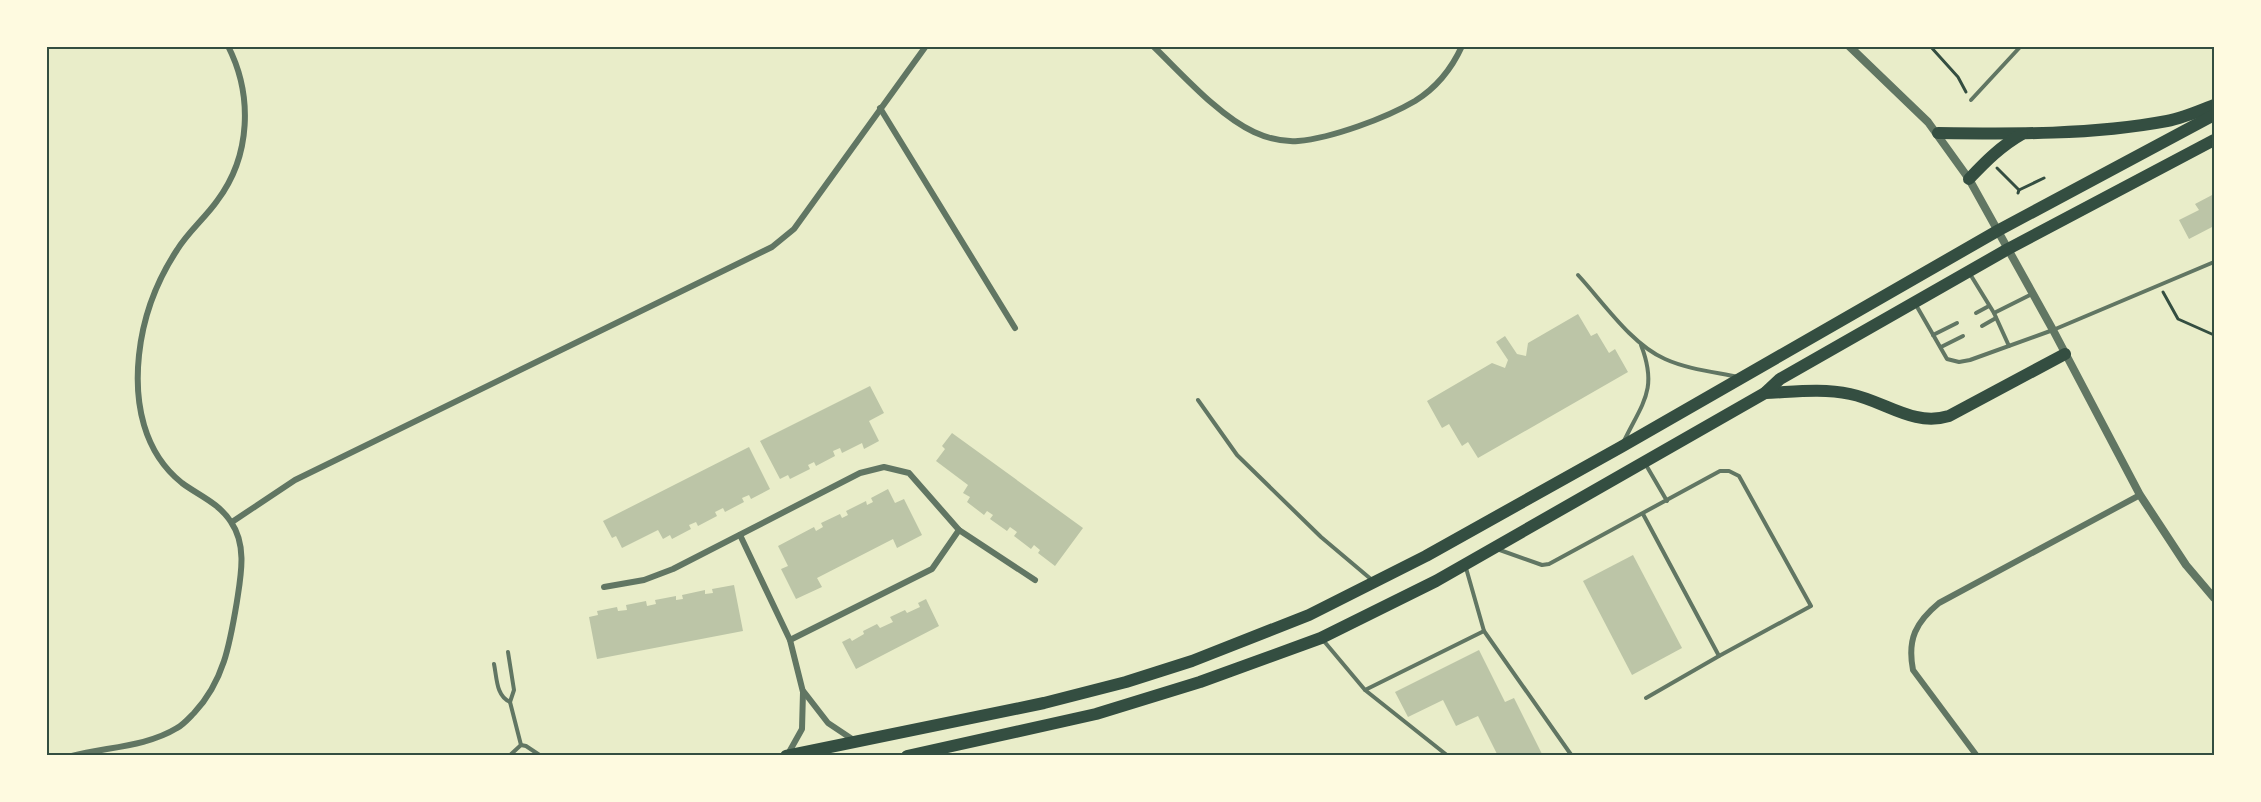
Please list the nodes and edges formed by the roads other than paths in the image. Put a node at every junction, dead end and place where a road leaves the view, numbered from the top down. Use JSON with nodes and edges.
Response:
{"nodes":[{"id":1,"x":228,"y":46,"type":"edge"},
{"id":2,"x":926,"y":46,"type":"edge"},
{"id":3,"x":1153,"y":46,"type":"edge"},
{"id":4,"x":1462,"y":46,"type":"edge"},
{"id":5,"x":1849,"y":46,"type":"edge"},
{"id":6,"x":2021,"y":46,"type":"edge"},
{"id":7,"x":1971,"y":100,"type":"road end"},
{"id":8,"x":2214,"y":105,"type":"edge"},
{"id":9,"x":880,"y":108,"type":"junction"},
{"id":10,"x":2214,"y":115,"type":"edge"},
{"id":11,"x":1938,"y":133,"type":"junction"},
{"id":12,"x":2023,"y":134,"type":"junction"},
{"id":13,"x":2214,"y":140,"type":"edge"},
{"id":14,"x":1969,"y":179,"type":"junction"},
{"id":15,"x":1999,"y":230,"type":"junction"},
{"id":16,"x":2008,"y":249,"type":"junction"},
{"id":17,"x":2214,"y":264,"type":"edge"},
{"id":18,"x":1969,"y":272,"type":"junction"},
{"id":19,"x":1578,"y":275,"type":"dead end"},
{"id":20,"x":2033,"y":294,"type":"junction"},
{"id":21,"x":1915,"y":303,"type":"junction"},
{"id":22,"x":1989,"y":306,"type":"junction"},
{"id":23,"x":1976,"y":313,"type":"dead end"},
{"id":24,"x":1995,"y":316,"type":"junction"},
{"id":25,"x":1957,"y":323,"type":"dead end"},
{"id":26,"x":1982,"y":326,"type":"dead end"},
{"id":27,"x":1015,"y":327,"type":"dead end"},
{"id":28,"x":2053,"y":330,"type":"junction"},
{"id":29,"x":1933,"y":334,"type":"junction"},
{"id":30,"x":1963,"y":336,"type":"dead end"},
{"id":31,"x":1640,"y":344,"type":"junction"},
{"id":32,"x":2009,"y":346,"type":"junction"},
{"id":33,"x":1941,"y":347,"type":"junction"},
{"id":34,"x":2065,"y":354,"type":"junction"},
{"id":35,"x":1742,"y":378,"type":"junction"},
{"id":36,"x":1765,"y":393,"type":"junction"},
{"id":37,"x":1198,"y":400,"type":"dead end"},
{"id":38,"x":1621,"y":447,"type":"junction"},
{"id":39,"x":1644,"y":462,"type":"junction"},
{"id":40,"x":2140,"y":495,"type":"junction"},
{"id":41,"x":1667,"y":501,"type":"junction"},
{"id":42,"x":1643,"y":514,"type":"junction"},
{"id":43,"x":232,"y":522,"type":"junction"},
{"id":44,"x":959,"y":531,"type":"junction"},
{"id":45,"x":740,"y":535,"type":"junction"},
{"id":46,"x":1494,"y":548,"type":"junction"},
{"id":47,"x":1465,"y":565,"type":"junction"},
{"id":48,"x":1035,"y":580,"type":"dead end"},
{"id":49,"x":1375,"y":583,"type":"junction"},
{"id":50,"x":604,"y":586,"type":"dead end"},
{"id":51,"x":2214,"y":598,"type":"edge"},
{"id":52,"x":1484,"y":631,"type":"junction"},
{"id":53,"x":1321,"y":638,"type":"junction"},
{"id":54,"x":790,"y":640,"type":"junction"},
{"id":55,"x":508,"y":652,"type":"dead end"},
{"id":56,"x":1719,"y":656,"type":"junction"},
{"id":57,"x":494,"y":664,"type":"dead end"},
{"id":58,"x":1365,"y":690,"type":"junction"},
{"id":59,"x":803,"y":692,"type":"junction"},
{"id":60,"x":1646,"y":698,"type":"dead end"},
{"id":61,"x":510,"y":702,"type":"junction"},
{"id":62,"x":857,"y":742,"type":"junction"},
{"id":63,"x":521,"y":745,"type":"junction"},
{"id":64,"x":787,"y":755,"type":"edge"},
{"id":65,"x":72,"y":756,"type":"edge"},
{"id":66,"x":509,"y":756,"type":"edge"},
{"id":67,"x":541,"y":756,"type":"edge"},
{"id":68,"x":907,"y":756,"type":"edge"},
{"id":69,"x":1448,"y":756,"type":"edge"},
{"id":70,"x":1572,"y":756,"type":"edge"},
{"id":71,"x":1977,"y":756,"type":"edge"}],
"edges":[{"from":1,"to":43,"type":"street"},
{"from":2,"to":9,"type":"street"},
{"from":3,"to":4,"type":"street"},
{"from":5,"to":11,"type":"street"},
{"from":6,"to":7,"type":"lane"},
{"from":8,"to":12,"type":"highway"},
{"from":9,"to":27,"type":"street"},
{"from":9,"to":43,"type":"street"},
{"from":10,"to":15,"type":"highway"},
{"from":11,"to":12,"type":"highway"},
{"from":11,"to":14,"type":"street"},
{"from":12,"to":14,"type":"highway"},
{"from":13,"to":16,"type":"highway"},
{"from":14,"to":15,"type":"street"},
{"from":15,"to":16,"type":"street"},
{"from":15,"to":35,"type":"highway"},
{"from":16,"to":18,"type":"highway"},
{"from":16,"to":20,"type":"street"},
{"from":17,"to":28,"type":"lane"},
{"from":18,"to":21,"type":"highway"},
{"from":18,"to":22,"type":"lane"},
{"from":19,"to":31,"type":"lane"},
{"from":20,"to":24,"type":"lane"},
{"from":20,"to":28,"type":"street"},
{"from":21,"to":29,"type":"lane"},
{"from":21,"to":36,"type":"highway"},
{"from":22,"to":23,"type":"lane"},
{"from":22,"to":24,"type":"lane"},
{"from":24,"to":26,"type":"lane"},
{"from":24,"to":32,"type":"lane"},
{"from":25,"to":29,"type":"lane"},
{"from":28,"to":32,"type":"lane"},
{"from":28,"to":34,"type":"street"},
{"from":29,"to":33,"type":"lane"},
{"from":30,"to":33,"type":"lane"},
{"from":31,"to":35,"type":"lane"},
{"from":31,"to":38,"type":"lane"},
{"from":32,"to":33,"type":"lane"},
{"from":34,"to":36,"type":"highway"},
{"from":34,"to":40,"type":"street"},
{"from":35,"to":38,"type":"highway"},
{"from":36,"to":39,"type":"highway"},
{"from":37,"to":49,"type":"lane"},
{"from":38,"to":49,"type":"highway"},
{"from":39,"to":41,"type":"lane"},
{"from":39,"to":46,"type":"highway"},
{"from":40,"to":51,"type":"street"},
{"from":40,"to":71,"type":"street"},
{"from":41,"to":42,"type":"lane"},
{"from":41,"to":56,"type":"lane"},
{"from":42,"to":46,"type":"lane"},
{"from":42,"to":56,"type":"lane"},
{"from":43,"to":65,"type":"street"},
{"from":44,"to":45,"type":"street"},
{"from":44,"to":48,"type":"street"},
{"from":44,"to":54,"type":"street"},
{"from":45,"to":50,"type":"street"},
{"from":45,"to":54,"type":"street"},
{"from":46,"to":47,"type":"highway"},
{"from":47,"to":52,"type":"lane"},
{"from":47,"to":53,"type":"highway"},
{"from":49,"to":62,"type":"highway"},
{"from":52,"to":58,"type":"lane"},
{"from":52,"to":70,"type":"lane"},
{"from":53,"to":58,"type":"lane"},
{"from":53,"to":68,"type":"highway"},
{"from":54,"to":59,"type":"street"},
{"from":55,"to":61,"type":"lane"},
{"from":56,"to":60,"type":"lane"},
{"from":57,"to":61,"type":"lane"},
{"from":58,"to":69,"type":"lane"},
{"from":59,"to":62,"type":"street"},
{"from":59,"to":64,"type":"street"},
{"from":61,"to":63,"type":"lane"},
{"from":62,"to":64,"type":"highway"},
{"from":63,"to":66,"type":"lane"},
{"from":63,"to":67,"type":"lane"}]}
